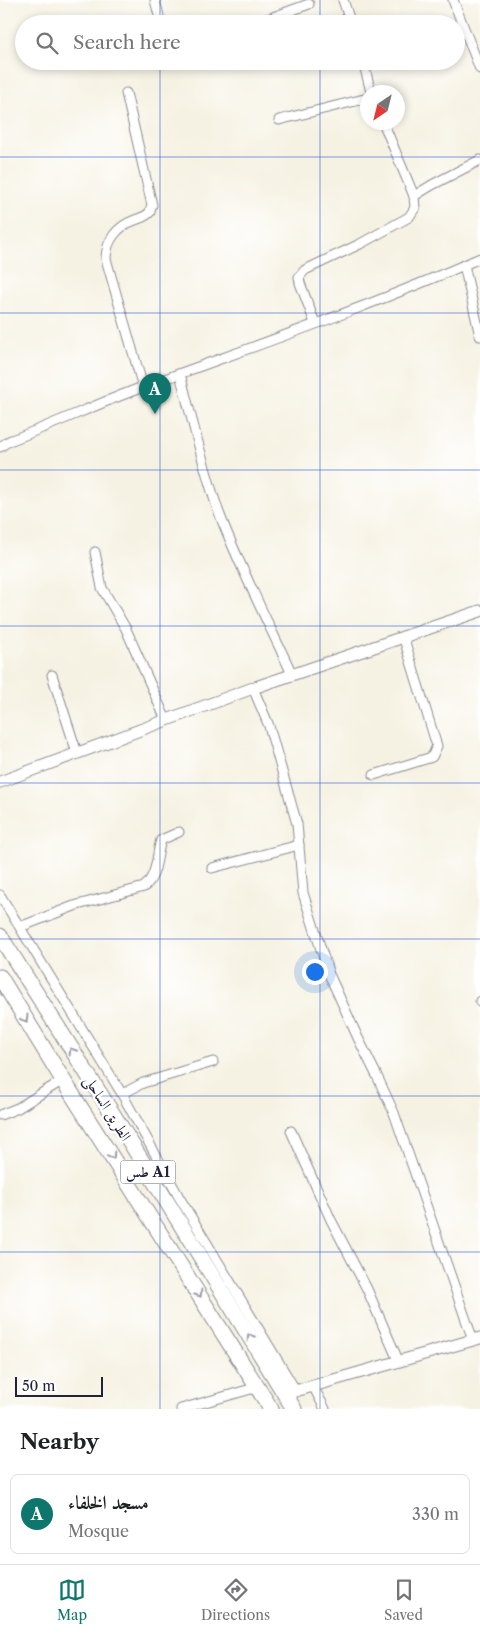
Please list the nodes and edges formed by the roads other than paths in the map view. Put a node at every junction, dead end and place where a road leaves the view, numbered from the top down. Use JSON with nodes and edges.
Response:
{"nodes":[{"id":1,"x":155,"y":0,"type":"edge"},
{"id":2,"x":343,"y":0,"type":"edge"},
{"id":3,"x":454,"y":0,"type":"edge"},
{"id":4,"x":310,"y":4,"type":"dead end"},
{"id":5,"x":159,"y":15,"type":"edge"},
{"id":6,"x":279,"y":15,"type":"edge"},
{"id":7,"x":349,"y":15,"type":"edge"},
{"id":8,"x":460,"y":15,"type":"edge"},
{"id":9,"x":465,"y":29,"type":"edge"},
{"id":10,"x":480,"y":69,"type":"edge"},
{"id":11,"x":365,"y":70,"type":"edge"},
{"id":12,"x":369,"y":85,"type":"edge"},
{"id":13,"x":126,"y":93,"type":"dead end"},
{"id":14,"x":360,"y":100,"type":"edge"},
{"id":15,"x":279,"y":120,"type":"dead end"},
{"id":16,"x":386,"y":130,"type":"edge"},
{"id":17,"x":480,"y":160,"type":"edge"},
{"id":18,"x":414,"y":196,"type":"junction"},
{"id":19,"x":480,"y":258,"type":"edge"},
{"id":20,"x":464,"y":265,"type":"junction"},
{"id":21,"x":315,"y":323,"type":"junction"},
{"id":22,"x":480,"y":336,"type":"edge"},
{"id":23,"x":180,"y":374,"type":"junction"},
{"id":24,"x":143,"y":387,"type":"junction"},
{"id":25,"x":0,"y":448,"type":"edge"},
{"id":26,"x":96,"y":552,"type":"dead end"},
{"id":27,"x":480,"y":611,"type":"edge"},
{"id":28,"x":403,"y":636,"type":"junction"},
{"id":29,"x":292,"y":674,"type":"junction"},
{"id":30,"x":52,"y":675,"type":"dead end"},
{"id":31,"x":253,"y":688,"type":"junction"},
{"id":32,"x":166,"y":720,"type":"junction"},
{"id":33,"x":77,"y":753,"type":"junction"},
{"id":34,"x":374,"y":775,"type":"dead end"},
{"id":35,"x":0,"y":782,"type":"edge"},
{"id":36,"x":179,"y":832,"type":"dead end"},
{"id":37,"x":299,"y":845,"type":"junction"},
{"id":38,"x":212,"y":868,"type":"dead end"},
{"id":39,"x":0,"y":895,"type":"edge"},
{"id":40,"x":20,"y":927,"type":"junction"},
{"id":41,"x":0,"y":936,"type":"edge"},
{"id":42,"x":0,"y":977,"type":"edge"},
{"id":43,"x":213,"y":1062,"type":"dead end"},
{"id":44,"x":63,"y":1080,"type":"junction"},
{"id":45,"x":122,"y":1094,"type":"junction"},
{"id":46,"x":0,"y":1115,"type":"edge"},
{"id":47,"x":291,"y":1131,"type":"dead end"},
{"id":48,"x":175,"y":1216,"type":"junction"},
{"id":49,"x":157,"y":1228,"type":"junction"},
{"id":50,"x":476,"y":1339,"type":"edge"},
{"id":51,"x":398,"y":1360,"type":"junction"},
{"id":52,"x":313,"y":1386,"type":"junction"},
{"id":53,"x":258,"y":1387,"type":"junction"},
{"id":54,"x":290,"y":1392,"type":"junction"},
{"id":55,"x":196,"y":1407,"type":"edge"},
{"id":56,"x":181,"y":1409,"type":"edge"},
{"id":57,"x":271,"y":1409,"type":"edge"},
{"id":58,"x":294,"y":1409,"type":"edge"},
{"id":59,"x":325,"y":1409,"type":"edge"}],
"edges":[{"from":1,"to":5,"type":"street"},
{"from":2,"to":7,"type":"street"},
{"from":3,"to":8,"type":"street"},
{"from":4,"to":6,"type":"street"},
{"from":9,"to":10,"type":"street"},
{"from":11,"to":12,"type":"street"},
{"from":13,"to":24,"type":"street"},
{"from":14,"to":15,"type":"street"},
{"from":16,"to":18,"type":"street"},
{"from":17,"to":18,"type":"street"},
{"from":18,"to":21,"type":"street"},
{"from":19,"to":20,"type":"street"},
{"from":20,"to":21,"type":"street"},
{"from":20,"to":22,"type":"street"},
{"from":21,"to":23,"type":"street"},
{"from":23,"to":24,"type":"street"},
{"from":23,"to":29,"type":"street"},
{"from":24,"to":25,"type":"street"},
{"from":26,"to":32,"type":"street"},
{"from":27,"to":28,"type":"street"},
{"from":28,"to":29,"type":"street"},
{"from":28,"to":34,"type":"street"},
{"from":29,"to":31,"type":"street"},
{"from":30,"to":33,"type":"street"},
{"from":31,"to":32,"type":"street"},
{"from":31,"to":37,"type":"street"},
{"from":32,"to":33,"type":"street"},
{"from":33,"to":35,"type":"street"},
{"from":36,"to":40,"type":"street"},
{"from":37,"to":38,"type":"street"},
{"from":37,"to":50,"type":"street"},
{"from":39,"to":40,"type":"street"},
{"from":40,"to":45,"type":"street"},
{"from":48,"to":41,"type":"highway","name":"الطريق الساحلى","number":"طس A1","one_way":true},
{"from":42,"to":44,"type":"highway","name":"الطريق الساحلى","number":"طس A1","one_way":true},
{"from":43,"to":45,"type":"street"},
{"from":44,"to":46,"type":"street"},
{"from":44,"to":49,"type":"highway","name":"الطريق الساحلى","number":"طس A1","one_way":true},
{"from":45,"to":54,"type":"street"},
{"from":47,"to":51,"type":"street"},
{"from":48,"to":49,"type":"highway"},
{"from":54,"to":48,"type":"highway","name":"الطريق الساحلى","number":"طس A1","one_way":true},
{"from":49,"to":53,"type":"highway","name":"الطريق الساحلى","number":"طس A1","one_way":true},
{"from":50,"to":51,"type":"street"},
{"from":51,"to":52,"type":"street"},
{"from":52,"to":54,"type":"street"},
{"from":52,"to":59,"type":"street"},
{"from":53,"to":55,"type":"street"},
{"from":53,"to":57,"type":"highway","name":"الطريق الساحلى","number":"طس A1"},
{"from":54,"to":58,"type":"highway","name":"الطريق الساحلى","number":"طس A1"},
{"from":55,"to":56,"type":"street"}]}
